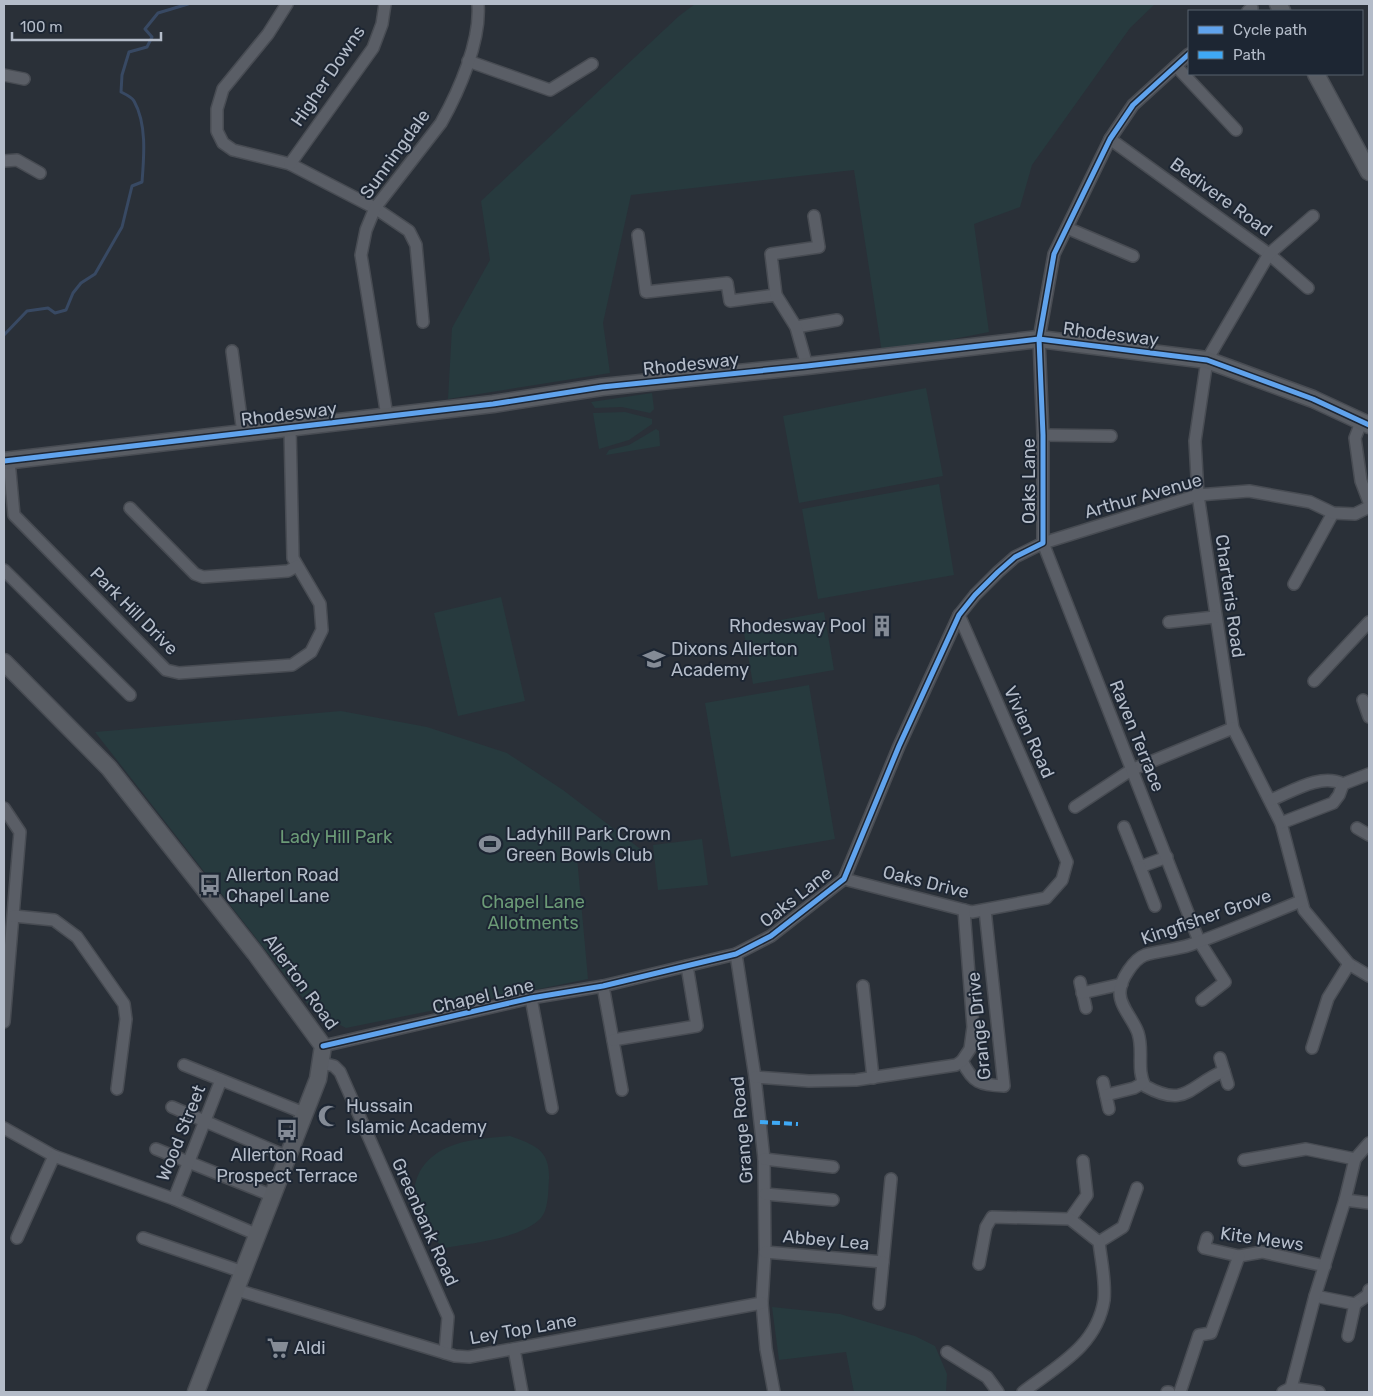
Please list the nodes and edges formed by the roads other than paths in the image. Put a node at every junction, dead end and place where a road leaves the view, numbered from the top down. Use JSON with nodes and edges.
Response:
{"nodes":[{"id":1,"x":287,"y":4,"type":"edge"},
{"id":2,"x":385,"y":4,"type":"edge"},
{"id":3,"x":478,"y":4,"type":"edge"},
{"id":4,"x":1188,"y":55,"type":"edge"},
{"id":5,"x":468,"y":61,"type":"junction"},
{"id":6,"x":592,"y":64,"type":"dead end"},
{"id":7,"x":1176,"y":66,"type":"junction"},
{"id":8,"x":4,"y":75,"type":"edge"},
{"id":9,"x":1317,"y":75,"type":"edge"},
{"id":10,"x":24,"y":79,"type":"dead end"},
{"id":11,"x":1236,"y":130,"type":"dead end"},
{"id":12,"x":1110,"y":139,"type":"junction"},
{"id":13,"x":4,"y":161,"type":"edge"},
{"id":14,"x":290,"y":164,"type":"junction"},
{"id":15,"x":1369,"y":170,"type":"edge"},
{"id":16,"x":40,"y":173,"type":"dead end"},
{"id":17,"x":375,"y":208,"type":"junction"},
{"id":18,"x":814,"y":216,"type":"dead end"},
{"id":19,"x":1313,"y":216,"type":"dead end"},
{"id":20,"x":1067,"y":228,"type":"junction"},
{"id":21,"x":638,"y":235,"type":"dead end"},
{"id":22,"x":1270,"y":254,"type":"junction"},
{"id":23,"x":1133,"y":256,"type":"dead end"},
{"id":24,"x":1308,"y":288,"type":"dead end"},
{"id":25,"x":776,"y":295,"type":"junction"},
{"id":26,"x":837,"y":320,"type":"dead end"},
{"id":27,"x":423,"y":322,"type":"dead end"},
{"id":28,"x":796,"y":327,"type":"junction"},
{"id":29,"x":1039,"y":339,"type":"junction"},
{"id":30,"x":232,"y":351,"type":"dead end"},
{"id":31,"x":1207,"y":360,"type":"junction"},
{"id":32,"x":807,"y":366,"type":"junction"},
{"id":33,"x":387,"y":416,"type":"junction"},
{"id":34,"x":1365,"y":423,"type":"edge"},
{"id":35,"x":290,"y":428,"type":"junction"},
{"id":36,"x":243,"y":433,"type":"junction"},
{"id":37,"x":1043,"y":435,"type":"junction"},
{"id":38,"x":1111,"y":436,"type":"dead end"},
{"id":39,"x":6,"y":461,"type":"edge"},
{"id":40,"x":1198,"y":495,"type":"junction"},
{"id":41,"x":1369,"y":502,"type":"edge"},
{"id":42,"x":1369,"y":507,"type":"edge"},
{"id":43,"x":130,"y":508,"type":"dead end"},
{"id":44,"x":1333,"y":513,"type":"junction"},
{"id":45,"x":1043,"y":543,"type":"junction"},
{"id":46,"x":297,"y":566,"type":"junction"},
{"id":47,"x":4,"y":570,"type":"edge"},
{"id":48,"x":1294,"y":584,"type":"dead end"},
{"id":49,"x":959,"y":616,"type":"junction"},
{"id":50,"x":1215,"y":617,"type":"junction"},
{"id":51,"x":1169,"y":622,"type":"dead end"},
{"id":52,"x":1369,"y":622,"type":"edge"},
{"id":53,"x":4,"y":662,"type":"edge"},
{"id":54,"x":1314,"y":681,"type":"dead end"},
{"id":55,"x":130,"y":695,"type":"dead end"},
{"id":56,"x":1363,"y":700,"type":"dead end"},
{"id":57,"x":1369,"y":717,"type":"edge"},
{"id":58,"x":1233,"y":728,"type":"junction"},
{"id":59,"x":1131,"y":770,"type":"junction"},
{"id":60,"x":1369,"y":774,"type":"edge"},
{"id":61,"x":1343,"y":784,"type":"junction"},
{"id":62,"x":1271,"y":800,"type":"junction"},
{"id":63,"x":1075,"y":807,"type":"dead end"},
{"id":64,"x":4,"y":808,"type":"edge"},
{"id":65,"x":1281,"y":822,"type":"junction"},
{"id":66,"x":1124,"y":827,"type":"dead end"},
{"id":67,"x":1357,"y":828,"type":"dead end"},
{"id":68,"x":1369,"y":835,"type":"edge"},
{"id":69,"x":1166,"y":857,"type":"junction"},
{"id":70,"x":1067,"y":862,"type":"joint"},
{"id":71,"x":1140,"y":867,"type":"junction"},
{"id":72,"x":844,"y":879,"type":"junction"},
{"id":73,"x":1300,"y":901,"type":"junction"},
{"id":74,"x":1155,"y":906,"type":"dead end"},
{"id":75,"x":964,"y":910,"type":"junction"},
{"id":76,"x":985,"y":910,"type":"junction"},
{"id":77,"x":14,"y":916,"type":"junction"},
{"id":78,"x":1199,"y":941,"type":"junction"},
{"id":79,"x":736,"y":954,"type":"junction"},
{"id":80,"x":1349,"y":964,"type":"junction"},
{"id":81,"x":687,"y":966,"type":"junction"},
{"id":82,"x":1369,"y":976,"type":"edge"},
{"id":83,"x":1122,"y":984,"type":"junction"},
{"id":84,"x":603,"y":986,"type":"junction"},
{"id":85,"x":863,"y":986,"type":"dead end"},
{"id":86,"x":531,"y":998,"type":"junction"},
{"id":87,"x":1202,"y":1000,"type":"dead end"},
{"id":88,"x":1086,"y":1008,"type":"dead end"},
{"id":89,"x":4,"y":1022,"type":"edge"},
{"id":90,"x":613,"y":1040,"type":"junction"},
{"id":91,"x":324,"y":1046,"type":"junction"},
{"id":92,"x":1312,"y":1048,"type":"dead end"},
{"id":93,"x":1220,"y":1058,"type":"dead end"},
{"id":94,"x":962,"y":1061,"type":"junction"},
{"id":95,"x":322,"y":1063,"type":"junction"},
{"id":96,"x":184,"y":1065,"type":"dead end"},
{"id":97,"x":1224,"y":1071,"type":"junction"},
{"id":98,"x":755,"y":1077,"type":"junction"},
{"id":99,"x":873,"y":1078,"type":"junction"},
{"id":100,"x":221,"y":1080,"type":"junction"},
{"id":101,"x":1103,"y":1082,"type":"dead end"},
{"id":102,"x":1143,"y":1082,"type":"junction"},
{"id":103,"x":1228,"y":1084,"type":"dead end"},
{"id":104,"x":117,"y":1089,"type":"dead end"},
{"id":105,"x":622,"y":1090,"type":"dead end"},
{"id":106,"x":1106,"y":1095,"type":"junction"},
{"id":107,"x":172,"y":1107,"type":"dead end"},
{"id":108,"x":552,"y":1108,"type":"dead end"},
{"id":109,"x":1109,"y":1109,"type":"dead end"},
{"id":110,"x":304,"y":1113,"type":"junction"},
{"id":111,"x":204,"y":1121,"type":"junction"},
{"id":112,"x":4,"y":1128,"type":"edge"},
{"id":113,"x":1369,"y":1143,"type":"edge"},
{"id":114,"x":156,"y":1149,"type":"dead end"},
{"id":115,"x":54,"y":1156,"type":"junction"},
{"id":116,"x":288,"y":1157,"type":"junction"},
{"id":117,"x":764,"y":1159,"type":"junction"},
{"id":118,"x":1355,"y":1159,"type":"junction"},
{"id":119,"x":1083,"y":1160,"type":"dead end"},
{"id":120,"x":1244,"y":1160,"type":"dead end"},
{"id":121,"x":188,"y":1162,"type":"junction"},
{"id":122,"x":833,"y":1168,"type":"dead end"},
{"id":123,"x":891,"y":1179,"type":"dead end"},
{"id":124,"x":1137,"y":1188,"type":"dead end"},
{"id":125,"x":765,"y":1194,"type":"junction"},
{"id":126,"x":273,"y":1196,"type":"junction"},
{"id":127,"x":174,"y":1199,"type":"junction"},
{"id":128,"x":833,"y":1200,"type":"dead end"},
{"id":129,"x":1345,"y":1200,"type":"junction"},
{"id":130,"x":1369,"y":1203,"type":"edge"},
{"id":131,"x":1070,"y":1219,"type":"junction"},
{"id":132,"x":258,"y":1235,"type":"junction"},
{"id":133,"x":17,"y":1238,"type":"dead end"},
{"id":134,"x":143,"y":1238,"type":"dead end"},
{"id":135,"x":1207,"y":1238,"type":"dead end"},
{"id":136,"x":1099,"y":1242,"type":"junction"},
{"id":137,"x":765,"y":1252,"type":"junction"},
{"id":138,"x":1239,"y":1256,"type":"junction"},
{"id":139,"x":883,"y":1262,"type":"junction"},
{"id":140,"x":979,"y":1264,"type":"dead end"},
{"id":141,"x":1325,"y":1266,"type":"junction"},
{"id":142,"x":243,"y":1272,"type":"junction"},
{"id":143,"x":237,"y":1290,"type":"junction"},
{"id":144,"x":1369,"y":1290,"type":"edge"},
{"id":145,"x":1315,"y":1296,"type":"junction"},
{"id":146,"x":762,"y":1303,"type":"junction"},
{"id":147,"x":879,"y":1304,"type":"dead end"},
{"id":148,"x":1354,"y":1304,"type":"junction"},
{"id":149,"x":1348,"y":1336,"type":"dead end"},
{"id":150,"x":514,"y":1349,"type":"junction"},
{"id":151,"x":947,"y":1352,"type":"dead end"},
{"id":152,"x":445,"y":1354,"type":"junction"},
{"id":153,"x":1287,"y":1390,"type":"edge"},
{"id":154,"x":196,"y":1392,"type":"edge"},
{"id":155,"x":522,"y":1392,"type":"edge"},
{"id":156,"x":774,"y":1392,"type":"edge"},
{"id":157,"x":998,"y":1392,"type":"edge"},
{"id":158,"x":1023,"y":1392,"type":"edge"},
{"id":159,"x":1180,"y":1392,"type":"edge"},
{"id":160,"x":1320,"y":1392,"type":"edge"}],
"edges":[{"from":1,"to":14,"type":"street"},
{"from":2,"to":14,"type":"street","name":"Higher Downs"},
{"from":3,"to":5,"type":"street","name":"Sunningdale"},
{"from":4,"to":7,"type":"street","name":"Oaks Lane"},
{"from":5,"to":6,"type":"street"},
{"from":5,"to":17,"type":"street","name":"Sunningdale"},
{"from":7,"to":11,"type":"street"},
{"from":7,"to":12,"type":"street","name":"Oaks Lane"},
{"from":8,"to":10,"type":"street"},
{"from":9,"to":15,"type":"street"},
{"from":12,"to":20,"type":"street","name":"Oaks Lane"},
{"from":12,"to":22,"type":"street","name":"Bedivere Road"},
{"from":13,"to":16,"type":"street"},
{"from":14,"to":17,"type":"street"},
{"from":17,"to":27,"type":"street"},
{"from":17,"to":33,"type":"street","name":"Sunningdale"},
{"from":18,"to":25,"type":"street"},
{"from":19,"to":22,"type":"street","name":"Charteris Road"},
{"from":20,"to":23,"type":"street"},
{"from":20,"to":29,"type":"street","name":"Oaks Lane"},
{"from":21,"to":25,"type":"street"},
{"from":22,"to":24,"type":"street","name":"Bedivere Road"},
{"from":22,"to":31,"type":"street","name":"Charteris Road"},
{"from":25,"to":28,"type":"street"},
{"from":26,"to":28,"type":"street"},
{"from":28,"to":32,"type":"street"},
{"from":29,"to":31,"type":"street","name":"Rhodesway"},
{"from":29,"to":32,"type":"street","name":"Rhodesway"},
{"from":29,"to":37,"type":"street","name":"Oaks Lane"},
{"from":30,"to":36,"type":"street"},
{"from":31,"to":34,"type":"street","name":"Rhodesway"},
{"from":31,"to":40,"type":"street","name":"Charteris Road"},
{"from":32,"to":33,"type":"street","name":"Rhodesway"},
{"from":33,"to":35,"type":"street","name":"Rhodesway"},
{"from":34,"to":41,"type":"street"},
{"from":35,"to":36,"type":"street","name":"Rhodesway"},
{"from":35,"to":46,"type":"street","name":"Park Hill Drive"},
{"from":36,"to":39,"type":"street","name":"Rhodesway"},
{"from":37,"to":38,"type":"street"},
{"from":37,"to":45,"type":"street","name":"Oaks Lane"},
{"from":39,"to":46,"type":"street","name":"Park Hill Drive"},
{"from":40,"to":44,"type":"street","name":"Arthur Avenue"},
{"from":40,"to":45,"type":"street","name":"Arthur Avenue"},
{"from":40,"to":50,"type":"street","name":"Charteris Road"},
{"from":42,"to":44,"type":"street","name":"Arthur Avenue"},
{"from":43,"to":46,"type":"street"},
{"from":44,"to":48,"type":"street"},
{"from":45,"to":49,"type":"street","name":"Oaks Lane"},
{"from":45,"to":59,"type":"street","name":"Raven Terrace"},
{"from":47,"to":55,"type":"street"},
{"from":49,"to":70,"type":"street","name":"Vivien Road"},
{"from":49,"to":72,"type":"street","name":"Oaks Lane"},
{"from":50,"to":51,"type":"street"},
{"from":50,"to":58,"type":"street","name":"Charteris Road"},
{"from":52,"to":54,"type":"street"},
{"from":53,"to":91,"type":"street","name":"Allerton Road"},
{"from":56,"to":57,"type":"street"},
{"from":58,"to":59,"type":"street"},
{"from":58,"to":62,"type":"street","name":"Charteris Road"},
{"from":59,"to":63,"type":"street"},
{"from":59,"to":69,"type":"street","name":"Raven Terrace"},
{"from":60,"to":61,"type":"street"},
{"from":61,"to":62,"type":"street"},
{"from":61,"to":65,"type":"street"},
{"from":62,"to":65,"type":"street","name":"Charteris Road"},
{"from":64,"to":77,"type":"street"},
{"from":65,"to":73,"type":"street","name":"Charteris Road"},
{"from":66,"to":71,"type":"street"},
{"from":67,"to":68,"type":"street"},
{"from":69,"to":71,"type":"street"},
{"from":69,"to":78,"type":"street","name":"Raven Terrace"},
{"from":70,"to":76,"type":"street","name":"Oaks Drive"},
{"from":71,"to":74,"type":"street"},
{"from":72,"to":75,"type":"street","name":"Oaks Drive"},
{"from":72,"to":79,"type":"street","name":"Oaks Lane"},
{"from":73,"to":78,"type":"street","name":"Kingfisher Grove"},
{"from":73,"to":80,"type":"street","name":"Charteris Road"},
{"from":75,"to":76,"type":"street","name":"Oaks Drive"},
{"from":75,"to":94,"type":"street","name":"Grange Drive"},
{"from":76,"to":94,"type":"street","name":"Grange Drive"},
{"from":77,"to":89,"type":"street"},
{"from":77,"to":104,"type":"street"},
{"from":78,"to":83,"type":"street","name":"Kingfisher Grove"},
{"from":78,"to":87,"type":"street","name":"Raven Terrace"},
{"from":79,"to":81,"type":"street","name":"Chapel Lane"},
{"from":79,"to":98,"type":"street","name":"Grange Road"},
{"from":80,"to":82,"type":"street","name":"Charteris Road"},
{"from":80,"to":92,"type":"street"},
{"from":81,"to":84,"type":"street","name":"Chapel Lane"},
{"from":81,"to":90,"type":"street"},
{"from":83,"to":88,"type":"street"},
{"from":83,"to":102,"type":"street"},
{"from":84,"to":86,"type":"street","name":"Chapel Lane"},
{"from":84,"to":90,"type":"street"},
{"from":85,"to":99,"type":"street"},
{"from":86,"to":91,"type":"street","name":"Chapel Lane"},
{"from":86,"to":108,"type":"street"},
{"from":90,"to":105,"type":"street"},
{"from":91,"to":95,"type":"street","name":"Allerton Road"},
{"from":93,"to":97,"type":"street"},
{"from":94,"to":99,"type":"street","name":"Grange Drive"},
{"from":95,"to":110,"type":"street","name":"Allerton Road"},
{"from":95,"to":152,"type":"street","name":"Greenbank Road"},
{"from":96,"to":100,"type":"street"},
{"from":97,"to":102,"type":"street"},
{"from":97,"to":103,"type":"street"},
{"from":98,"to":99,"type":"street","name":"Grange Drive"},
{"from":98,"to":117,"type":"street","name":"Grange Road"},
{"from":100,"to":110,"type":"street"},
{"from":100,"to":111,"type":"street","name":"Wood Street"},
{"from":101,"to":106,"type":"street"},
{"from":102,"to":106,"type":"street"},
{"from":106,"to":109,"type":"street"},
{"from":107,"to":111,"type":"street"},
{"from":110,"to":116,"type":"street","name":"Allerton Road"},
{"from":111,"to":116,"type":"street"},
{"from":111,"to":121,"type":"street","name":"Wood Street"},
{"from":112,"to":115,"type":"street"},
{"from":113,"to":118,"type":"street"},
{"from":114,"to":121,"type":"street"},
{"from":115,"to":127,"type":"street"},
{"from":115,"to":133,"type":"street"},
{"from":116,"to":126,"type":"street","name":"Allerton Road"},
{"from":117,"to":122,"type":"street"},
{"from":117,"to":125,"type":"street","name":"Grange Road"},
{"from":118,"to":120,"type":"street"},
{"from":118,"to":129,"type":"street"},
{"from":119,"to":131,"type":"street"},
{"from":121,"to":126,"type":"street"},
{"from":121,"to":127,"type":"street","name":"Wood Street"},
{"from":123,"to":139,"type":"street","name":"Abbey Lea"},
{"from":124,"to":136,"type":"street"},
{"from":125,"to":128,"type":"street"},
{"from":125,"to":137,"type":"street","name":"Grange Road"},
{"from":126,"to":132,"type":"street","name":"Allerton Road"},
{"from":127,"to":132,"type":"street"},
{"from":129,"to":130,"type":"street"},
{"from":129,"to":141,"type":"street"},
{"from":131,"to":136,"type":"street"},
{"from":131,"to":140,"type":"street"},
{"from":132,"to":142,"type":"street","name":"Allerton Road"},
{"from":134,"to":142,"type":"street"},
{"from":135,"to":138,"type":"street","name":"Kite Mews"},
{"from":136,"to":158,"type":"street"},
{"from":137,"to":139,"type":"street","name":"Abbey Lea"},
{"from":137,"to":146,"type":"street","name":"Grange Road"},
{"from":138,"to":141,"type":"street","name":"Kite Mews"},
{"from":138,"to":159,"type":"street"},
{"from":139,"to":147,"type":"street","name":"Abbey Lea"},
{"from":141,"to":145,"type":"street"},
{"from":142,"to":143,"type":"street","name":"Allerton Road"},
{"from":143,"to":152,"type":"street","name":"Ley Top Lane"},
{"from":143,"to":154,"type":"street","name":"Allerton Road"},
{"from":144,"to":148,"type":"street"},
{"from":145,"to":148,"type":"street"},
{"from":145,"to":153,"type":"street"},
{"from":146,"to":150,"type":"street","name":"Ley Top Lane"},
{"from":146,"to":156,"type":"street","name":"Grange Road"},
{"from":148,"to":149,"type":"street"},
{"from":150,"to":152,"type":"street","name":"Ley Top Lane"},
{"from":150,"to":155,"type":"street"},
{"from":151,"to":157,"type":"street"},
{"from":153,"to":160,"type":"street"}]}
